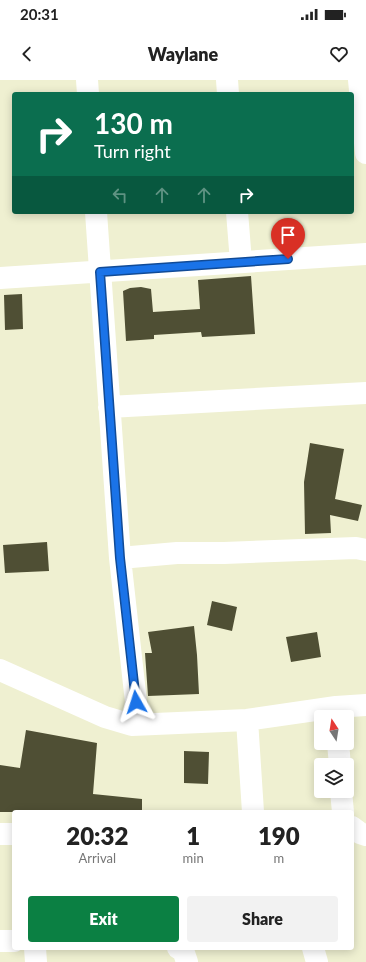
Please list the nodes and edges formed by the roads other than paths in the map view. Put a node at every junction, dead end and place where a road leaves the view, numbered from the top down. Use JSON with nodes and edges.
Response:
{"nodes":[{"id":1,"x":87,"y":80,"type":"edge"},
{"id":2,"x":227,"y":80,"type":"edge"},
{"id":3,"x":359,"y":80,"type":"edge"},
{"id":4,"x":88,"y":92,"type":"edge"},
{"id":5,"x":228,"y":92,"type":"edge"},
{"id":6,"x":366,"y":153,"type":"edge"},
{"id":7,"x":96,"y":214,"type":"edge"},
{"id":8,"x":238,"y":214,"type":"edge"},
{"id":9,"x":366,"y":254,"type":"edge"},
{"id":10,"x":241,"y":262,"type":"junction"},
{"id":11,"x":100,"y":272,"type":"junction"},
{"id":12,"x":0,"y":278,"type":"edge"},
{"id":13,"x":366,"y":393,"type":"edge"},
{"id":14,"x":109,"y":407,"type":"junction"},
{"id":15,"x":366,"y":550,"type":"edge"},
{"id":16,"x":120,"y":558,"type":"junction"},
{"id":17,"x":0,"y":670,"type":"edge"},
{"id":18,"x":366,"y":704,"type":"edge"},
{"id":19,"x":344,"y":710,"type":"edge"},
{"id":20,"x":314,"y":714,"type":"edge"},
{"id":21,"x":247,"y":720,"type":"junction"},
{"id":22,"x":132,"y":725,"type":"junction"},
{"id":23,"x":342,"y":798,"type":"edge"},
{"id":24,"x":254,"y":810,"type":"edge"},
{"id":25,"x":343,"y":810,"type":"edge"},
{"id":26,"x":354,"y":828,"type":"edge"},
{"id":27,"x":0,"y":834,"type":"edge"},
{"id":28,"x":12,"y":834,"type":"edge"},
{"id":29,"x":366,"y":835,"type":"edge"},
{"id":30,"x":0,"y":941,"type":"edge"},
{"id":31,"x":12,"y":941,"type":"edge"},
{"id":32,"x":35,"y":950,"type":"edge"},
{"id":33,"x":183,"y":950,"type":"edge"},
{"id":34,"x":314,"y":950,"type":"edge"},
{"id":35,"x":36,"y":962,"type":"edge"},
{"id":36,"x":187,"y":962,"type":"edge"},
{"id":37,"x":317,"y":962,"type":"edge"}],
"edges":[{"from":1,"to":4,"type":"street"},
{"from":2,"to":5,"type":"street"},
{"from":3,"to":6,"type":"street"},
{"from":7,"to":11,"type":"street"},
{"from":8,"to":10,"type":"street"},
{"from":9,"to":10,"type":"street"},
{"from":10,"to":11,"type":"street"},
{"from":11,"to":12,"type":"street"},
{"from":11,"to":14,"type":"street"},
{"from":13,"to":14,"type":"street"},
{"from":14,"to":16,"type":"street"},
{"from":15,"to":16,"type":"street"},
{"from":16,"to":22,"type":"street"},
{"from":17,"to":22,"type":"street"},
{"from":18,"to":19,"type":"street"},
{"from":20,"to":21,"type":"street"},
{"from":21,"to":22,"type":"street"},
{"from":21,"to":24,"type":"street"},
{"from":23,"to":25,"type":"street"},
{"from":26,"to":29,"type":"street"},
{"from":27,"to":28,"type":"street"},
{"from":30,"to":31,"type":"street"},
{"from":32,"to":35,"type":"street"},
{"from":33,"to":36,"type":"street"},
{"from":34,"to":37,"type":"street"}]}
